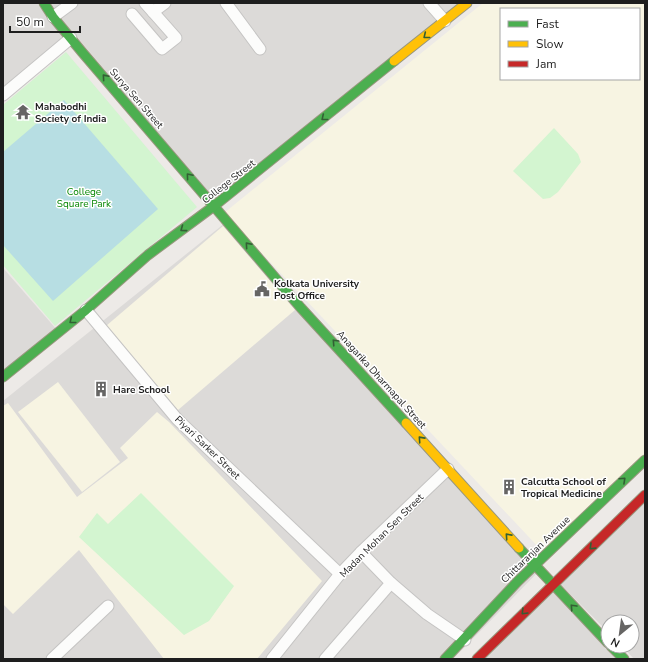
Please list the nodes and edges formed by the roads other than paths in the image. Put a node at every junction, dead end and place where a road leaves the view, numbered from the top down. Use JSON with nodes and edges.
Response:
{"nodes":[{"id":1,"x":44,"y":3,"type":"edge"},
{"id":2,"x":72,"y":3,"type":"edge"},
{"id":3,"x":145,"y":3,"type":"edge"},
{"id":4,"x":165,"y":3,"type":"edge"},
{"id":5,"x":226,"y":3,"type":"edge"},
{"id":6,"x":429,"y":3,"type":"edge"},
{"id":7,"x":467,"y":3,"type":"edge"},
{"id":8,"x":153,"y":12,"type":"junction"},
{"id":9,"x":132,"y":14,"type":"dead end"},
{"id":10,"x":53,"y":17,"type":"junction"},
{"id":11,"x":445,"y":21,"type":"junction"},
{"id":12,"x":71,"y":38,"type":"junction"},
{"id":13,"x":260,"y":49,"type":"dead end"},
{"id":14,"x":3,"y":95,"type":"edge"},
{"id":15,"x":214,"y":206,"type":"junction"},
{"id":16,"x":86,"y":310,"type":"junction"},
{"id":17,"x":3,"y":377,"type":"edge"},
{"id":18,"x":645,"y":460,"type":"edge"},
{"id":19,"x":448,"y":469,"type":"junction"},
{"id":20,"x":645,"y":495,"type":"edge"},
{"id":21,"x":361,"y":552,"type":"junction"},
{"id":22,"x":534,"y":565,"type":"junction"},
{"id":23,"x":340,"y":574,"type":"junction"},
{"id":24,"x":391,"y":583,"type":"junction"},
{"id":25,"x":552,"y":584,"type":"junction"},
{"id":26,"x":108,"y":606,"type":"dead end"},
{"id":27,"x":600,"y":635,"type":"edge"},
{"id":28,"x":465,"y":640,"type":"junction"},
{"id":29,"x":482,"y":657,"type":"edge"},
{"id":30,"x":53,"y":659,"type":"edge"},
{"id":31,"x":272,"y":659,"type":"edge"},
{"id":32,"x":325,"y":659,"type":"edge"},
{"id":33,"x":445,"y":659,"type":"edge"}],
"edges":[{"from":1,"to":10,"type":"main road","name":"Surya Sen Street"},
{"from":2,"to":10,"type":"street"},
{"from":3,"to":8,"type":"street"},
{"from":4,"to":8,"type":"street"},
{"from":5,"to":13,"type":"street"},
{"from":6,"to":11,"type":"street"},
{"from":7,"to":11,"type":"main road","name":"College Street"},
{"from":8,"to":9,"type":"street"},
{"from":10,"to":12,"type":"main road","name":"Surya Sen Street"},
{"from":11,"to":15,"type":"main road","name":"College Street","one_way":true},
{"from":12,"to":14,"type":"street"},
{"from":15,"to":12,"type":"main road","name":"Surya Sen Street","one_way":true},
{"from":15,"to":16,"type":"main road","name":"College Street","one_way":true},
{"from":19,"to":15,"type":"main road","name":"Anagarika Dharmapal Street","one_way":true},
{"from":16,"to":17,"type":"main road","name":"College Street","one_way":true},
{"from":16,"to":23,"type":"street","name":"Piyari Sarker Street"},
{"from":22,"to":18,"type":"main road","name":"Chittaranjan Avenue","one_way":true},
{"from":19,"to":21,"type":"street","name":"Madan Mohan Sen Street"},
{"from":22,"to":19,"type":"main road","name":"Anagarika Dharmapal Street","one_way":true},
{"from":20,"to":25,"type":"main road","one_way":true},
{"from":21,"to":23,"type":"street","name":"Madan Mohan Sen Street"},
{"from":21,"to":24,"type":"street"},
{"from":22,"to":25,"type":"main road","name":"Anagarika Dharmapal Street"},
{"from":22,"to":28,"type":"main road","name":"Chittaranjan Avenue"},
{"from":23,"to":31,"type":"street","name":"Madan Mohan Sen Street"},
{"from":24,"to":28,"type":"street"},
{"from":24,"to":32,"type":"street"},
{"from":27,"to":25,"type":"main road","name":"Anagarika Dharmapal Street","one_way":true},
{"from":25,"to":29,"type":"main road","one_way":true},
{"from":26,"to":30,"type":"street"},
{"from":28,"to":33,"type":"main road","name":"Chittaranjan Avenue"}]}
